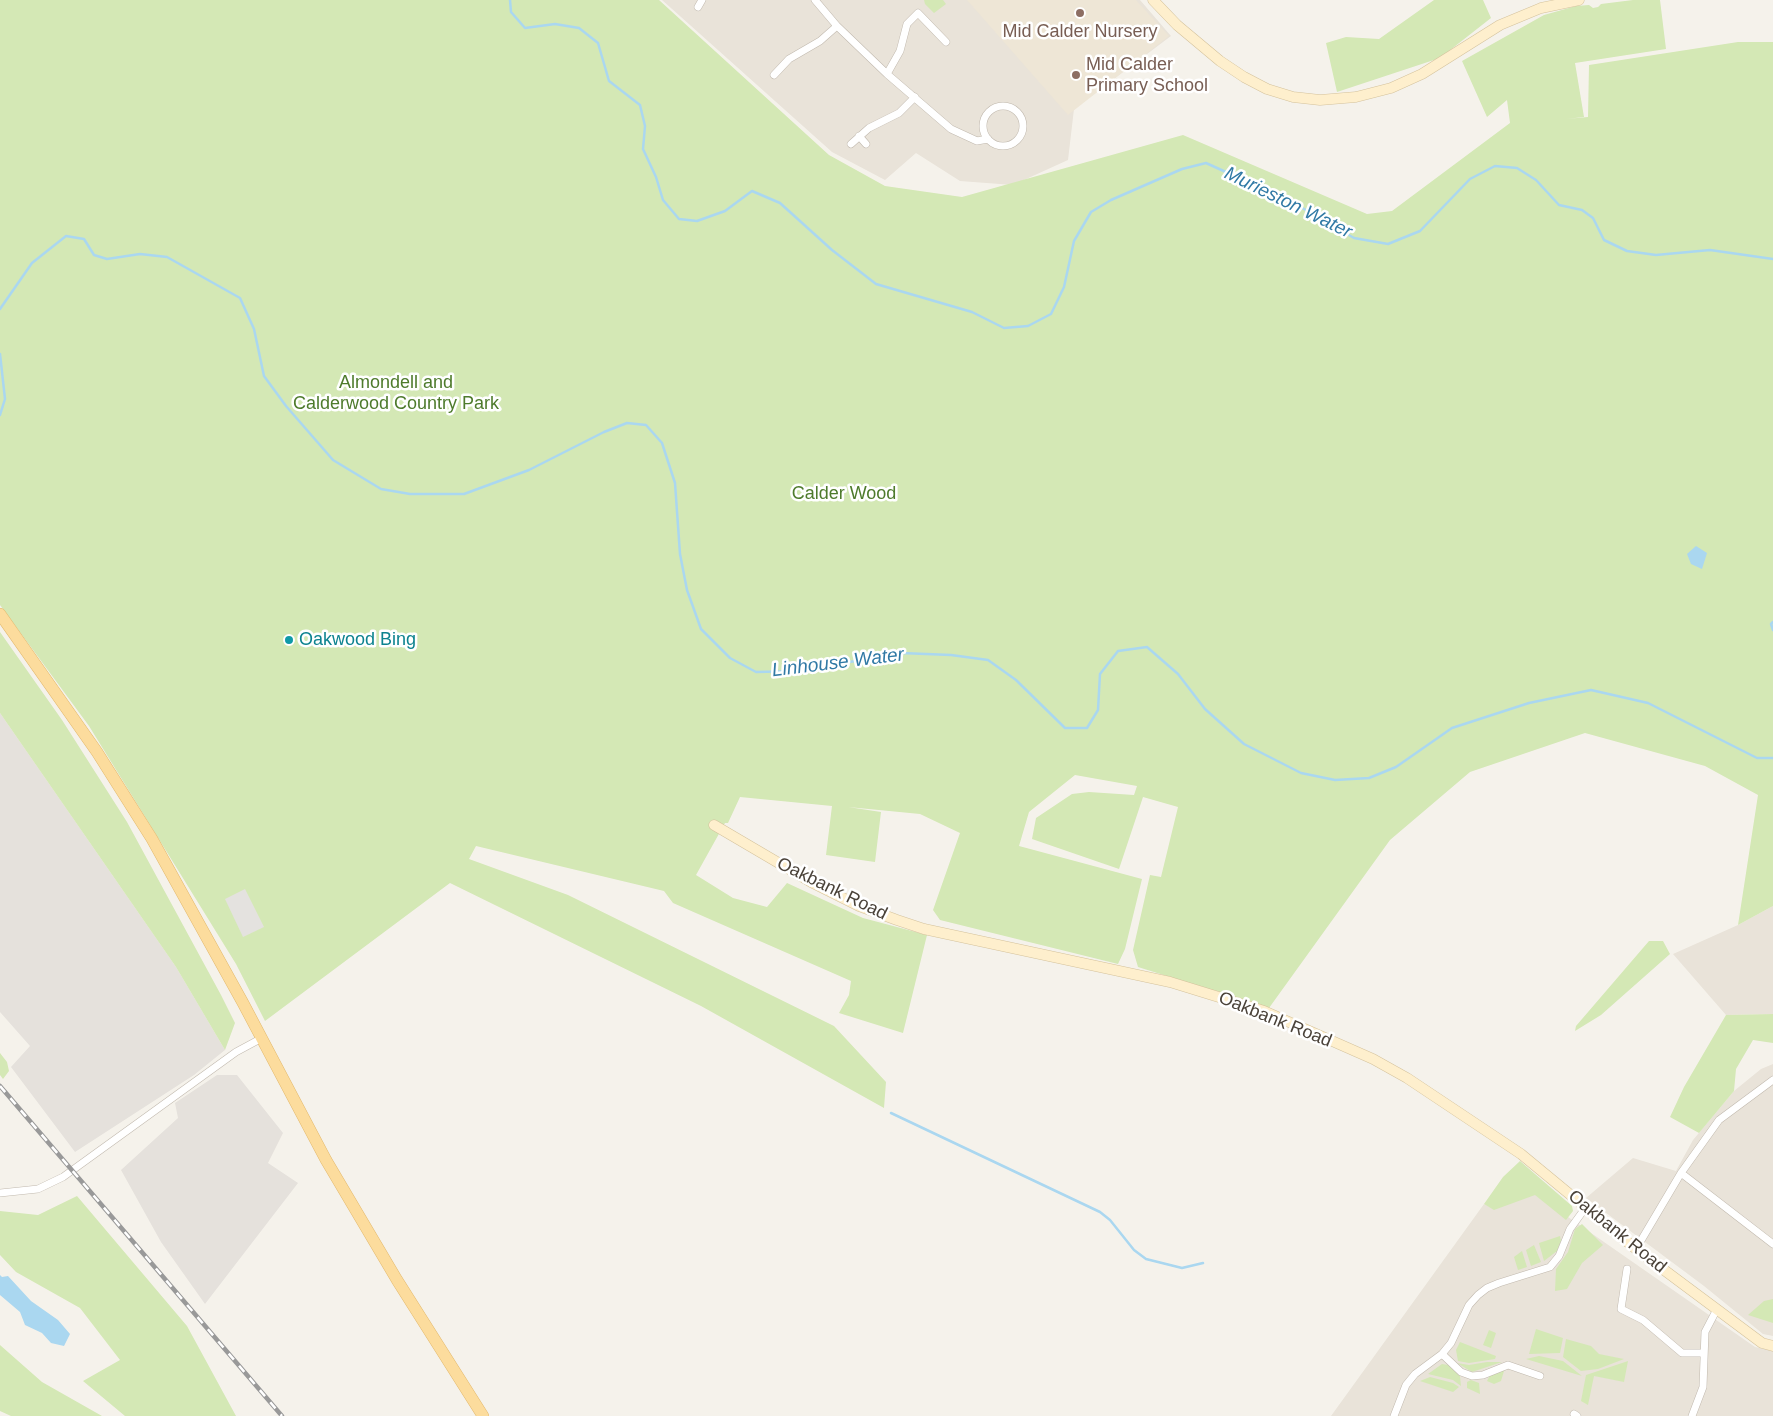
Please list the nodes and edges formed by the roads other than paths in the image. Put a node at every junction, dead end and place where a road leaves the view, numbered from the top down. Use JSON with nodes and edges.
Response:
{"nodes":[{"id":1,"x":815,"y":0,"type":"edge"},
{"id":2,"x":1153,"y":0,"type":"edge"},
{"id":3,"x":1579,"y":0,"type":"edge"},
{"id":4,"x":837,"y":26,"type":"junction"},
{"id":5,"x":946,"y":42,"type":"dead end"},
{"id":6,"x":887,"y":74,"type":"junction"},
{"id":7,"x":774,"y":75,"type":"dead end"},
{"id":8,"x":915,"y":97,"type":"junction"},
{"id":9,"x":859,"y":136,"type":"junction"},
{"id":10,"x":988,"y":139,"type":"junction"},
{"id":11,"x":851,"y":144,"type":"dead end"},
{"id":12,"x":866,"y":144,"type":"dead end"},
{"id":13,"x":0,"y":614,"type":"edge"},
{"id":14,"x":714,"y":825,"type":"dead end"},
{"id":15,"x":262,"y":1038,"type":"junction"},
{"id":16,"x":1773,"y":1080,"type":"edge"},
{"id":17,"x":1681,"y":1173,"type":"junction"},
{"id":18,"x":0,"y":1193,"type":"edge"},
{"id":19,"x":1586,"y":1207,"type":"junction"},
{"id":20,"x":1773,"y":1244,"type":"edge"},
{"id":21,"x":1636,"y":1249,"type":"junction"},
{"id":22,"x":1628,"y":1270,"type":"dead end"},
{"id":23,"x":1717,"y":1309,"type":"junction"},
{"id":24,"x":1773,"y":1346,"type":"edge"},
{"id":25,"x":1704,"y":1353,"type":"junction"},
{"id":26,"x":1442,"y":1354,"type":"junction"},
{"id":27,"x":1540,"y":1376,"type":"dead end"},
{"id":28,"x":483,"y":1416,"type":"edge"},
{"id":29,"x":1394,"y":1416,"type":"edge"},
{"id":30,"x":1692,"y":1416,"type":"edge"}],
"edges":[{"from":1,"to":4,"type":"street"},
{"from":2,"to":3,"type":"street"},
{"from":4,"to":6,"type":"street"},
{"from":4,"to":7,"type":"street"},
{"from":5,"to":6,"type":"street"},
{"from":6,"to":8,"type":"street"},
{"from":8,"to":9,"type":"street"},
{"from":8,"to":10,"type":"street"},
{"from":9,"to":11,"type":"street"},
{"from":9,"to":12,"type":"street"},
{"from":10,"to":10,"type":"street"},
{"from":13,"to":15,"type":"main road"},
{"from":14,"to":19,"type":"street","name":"Oakbank Road"},
{"from":15,"to":18,"type":"street"},
{"from":15,"to":28,"type":"main road"},
{"from":16,"to":17,"type":"street"},
{"from":17,"to":20,"type":"street"},
{"from":17,"to":21,"type":"street"},
{"from":19,"to":21,"type":"street","name":"Oakbank Road"},
{"from":19,"to":26,"type":"street"},
{"from":21,"to":23,"type":"street","name":"Oakbank Road"},
{"from":22,"to":25,"type":"street"},
{"from":23,"to":24,"type":"street","name":"Oakbank Road"},
{"from":23,"to":25,"type":"street"},
{"from":25,"to":30,"type":"street"},
{"from":26,"to":27,"type":"street"},
{"from":26,"to":29,"type":"street"}]}
